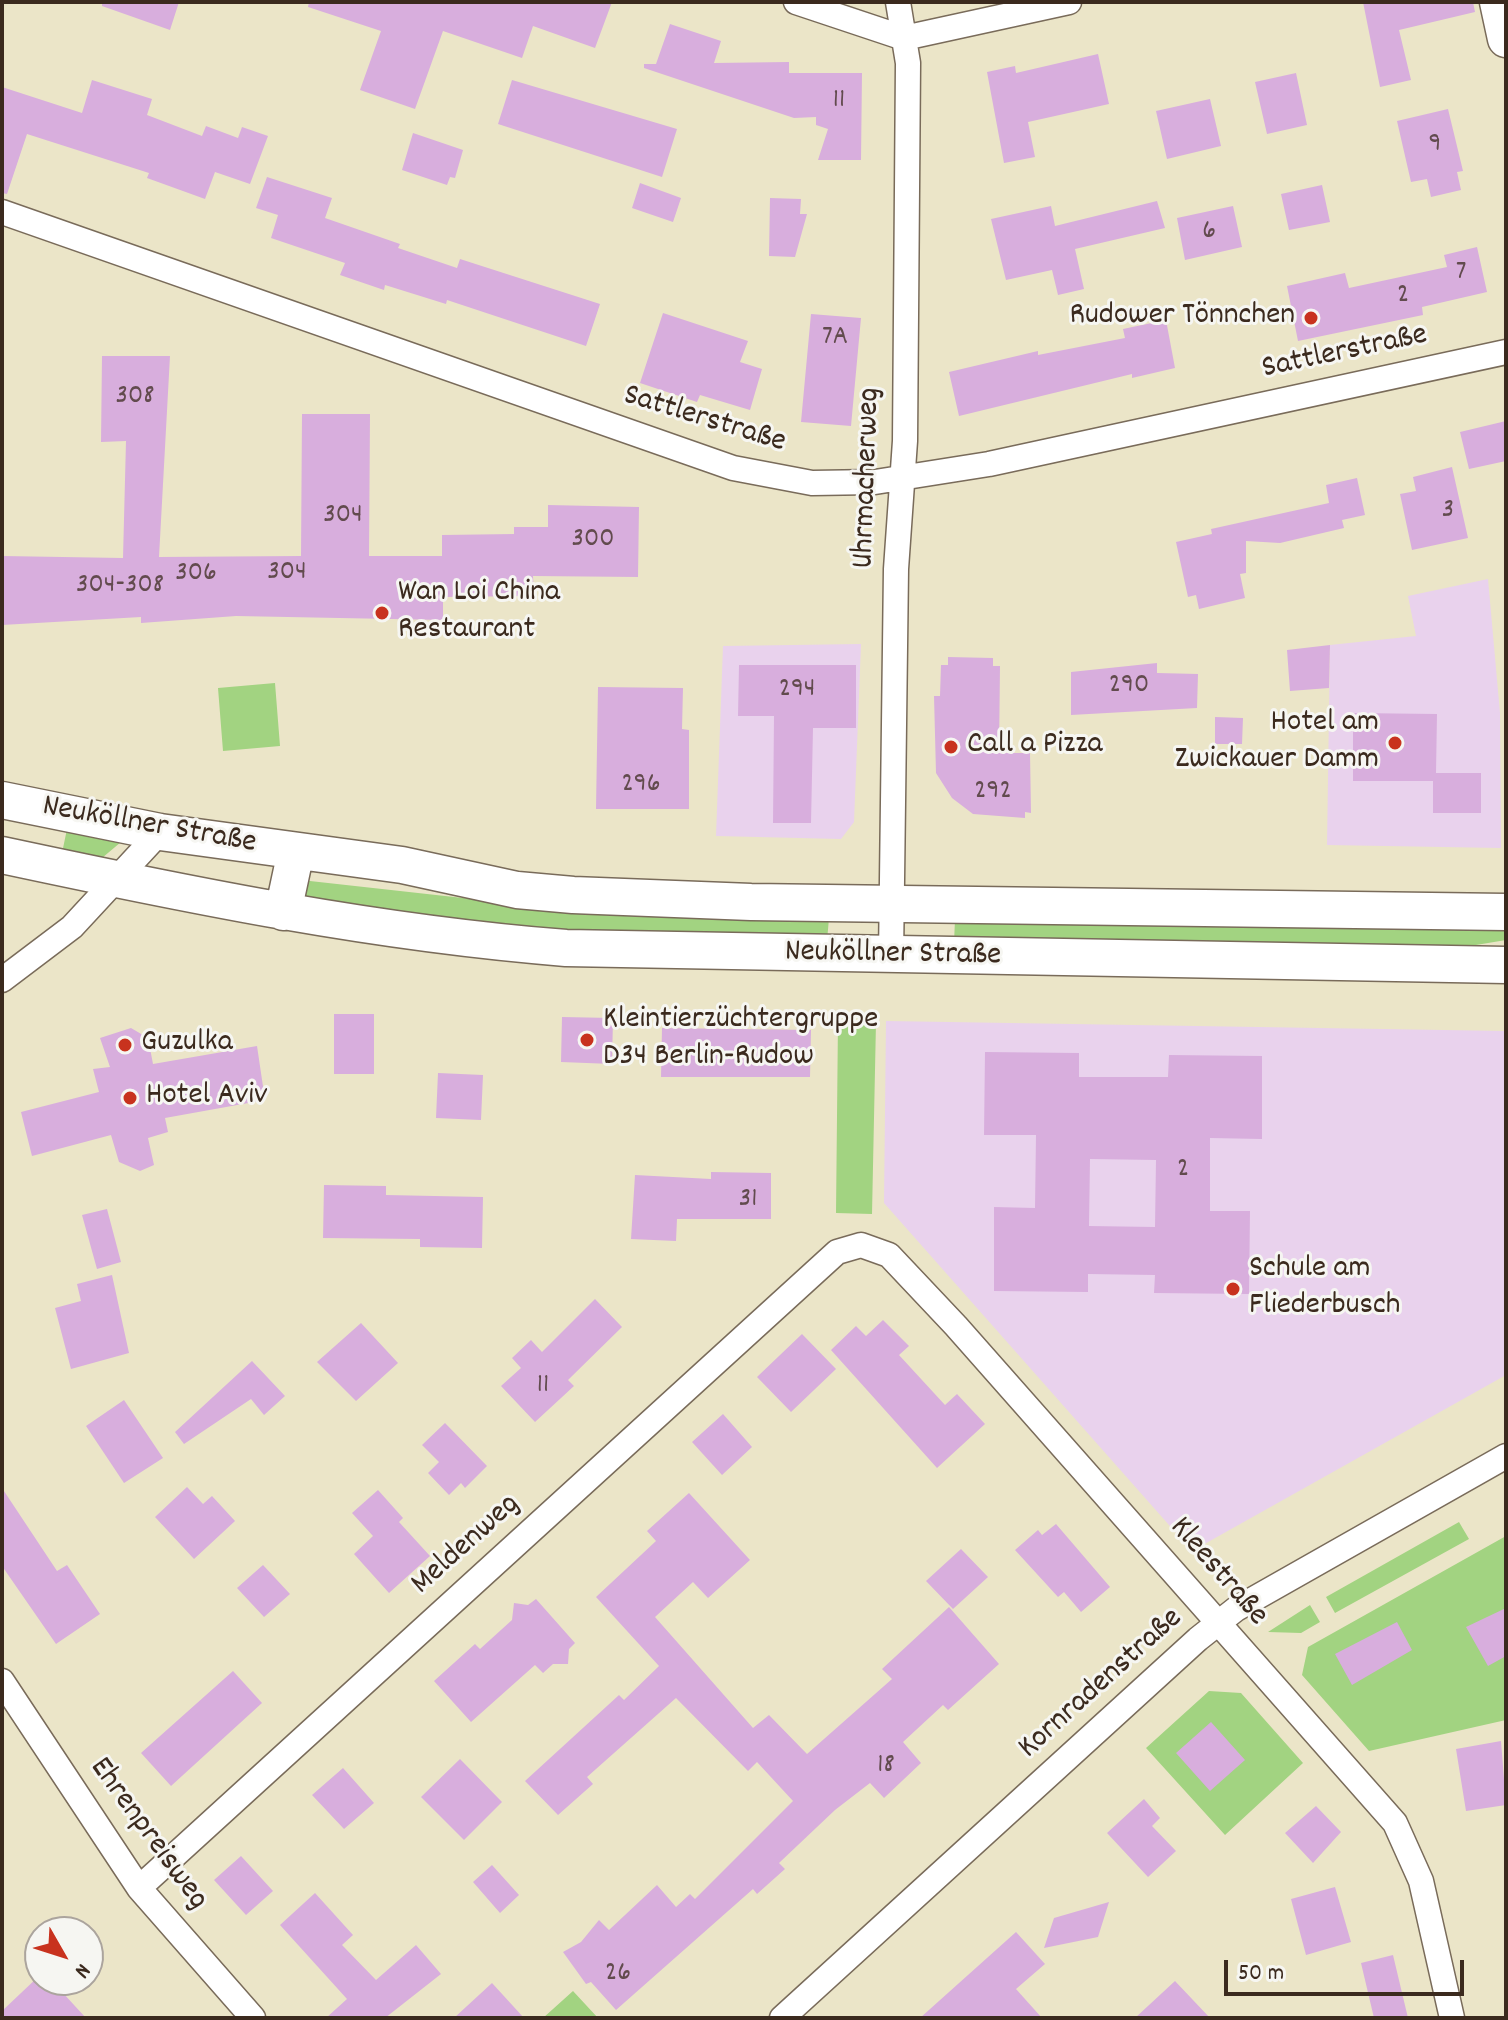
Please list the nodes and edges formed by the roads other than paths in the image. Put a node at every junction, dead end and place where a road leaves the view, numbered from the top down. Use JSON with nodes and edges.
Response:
{"nodes":[{"id":1,"x":796,"y":2,"type":"edge"},
{"id":2,"x":898,"y":2,"type":"edge"},
{"id":3,"x":1069,"y":2,"type":"edge"},
{"id":4,"x":1498,"y":2,"type":"edge"},
{"id":5,"x":904,"y":38,"type":"junction"},
{"id":6,"x":1506,"y":39,"type":"edge"},
{"id":7,"x":2,"y":212,"type":"edge"},
{"id":8,"x":1506,"y":352,"type":"edge"},
{"id":9,"x":901,"y":478,"type":"junction"},
{"id":10,"x":2,"y":800,"type":"edge"},
{"id":11,"x":160,"y":832,"type":"junction"},
{"id":12,"x":296,"y":851,"type":"junction"},
{"id":13,"x":2,"y":855,"type":"edge"},
{"id":14,"x":114,"y":880,"type":"junction"},
{"id":15,"x":892,"y":904,"type":"junction"},
{"id":16,"x":283,"y":912,"type":"junction"},
{"id":17,"x":1506,"y":912,"type":"edge"},
{"id":18,"x":891,"y":957,"type":"junction"},
{"id":19,"x":1506,"y":965,"type":"edge"},
{"id":20,"x":2,"y":980,"type":"edge"},
{"id":21,"x":837,"y":1252,"type":"joint"},
{"id":22,"x":1506,"y":1456,"type":"edge"},
{"id":23,"x":1219,"y":1623,"type":"junction"},
{"id":24,"x":2,"y":1681,"type":"edge"},
{"id":25,"x":139,"y":1888,"type":"junction"},
{"id":26,"x":253,"y":2018,"type":"edge"},
{"id":27,"x":782,"y":2018,"type":"edge"},
{"id":28,"x":1452,"y":2018,"type":"edge"}],
"edges":[{"from":1,"to":5,"type":"street"},
{"from":2,"to":5,"type":"street","name":"Uhrmacherweg"},
{"from":3,"to":5,"type":"street"},
{"from":4,"to":6,"type":"main road"},
{"from":5,"to":9,"type":"street","name":"Uhrmacherweg"},
{"from":7,"to":9,"type":"street","name":"Sattlerstraße"},
{"from":8,"to":9,"type":"street","name":"Sattlerstraße"},
{"from":9,"to":15,"type":"street","name":"Uhrmacherweg"},
{"from":10,"to":11,"type":"main road","name":"Neuköllner Straße"},
{"from":11,"to":12,"type":"main road","name":"Neuköllner Straße"},
{"from":11,"to":14,"type":"street"},
{"from":12,"to":15,"type":"main road","name":"Neuköllner Straße"},
{"from":12,"to":16,"type":"main road","name":"Neuköllner Straße"},
{"from":13,"to":14,"type":"main road","name":"Neuköllner Straße"},
{"from":14,"to":16,"type":"main road","name":"Neuköllner Straße"},
{"from":14,"to":20,"type":"street"},
{"from":15,"to":17,"type":"main road","name":"Neuköllner Straße"},
{"from":15,"to":18,"type":"street","name":"Uhrmacherweg"},
{"from":16,"to":18,"type":"main road","name":"Neuköllner Straße"},
{"from":18,"to":19,"type":"main road","name":"Neuköllner Straße"},
{"from":21,"to":23,"type":"street","name":"Kleestraße"},
{"from":21,"to":25,"type":"street","name":"Meldenweg"},
{"from":22,"to":23,"type":"street","name":"Kornradenstraße"},
{"from":23,"to":27,"type":"street","name":"Kornradenstraße"},
{"from":23,"to":28,"type":"street","name":"Kleestraße"},
{"from":24,"to":25,"type":"street","name":"Ehrenpreisweg"},
{"from":25,"to":26,"type":"street","name":"Ehrenpreisweg"}]}
